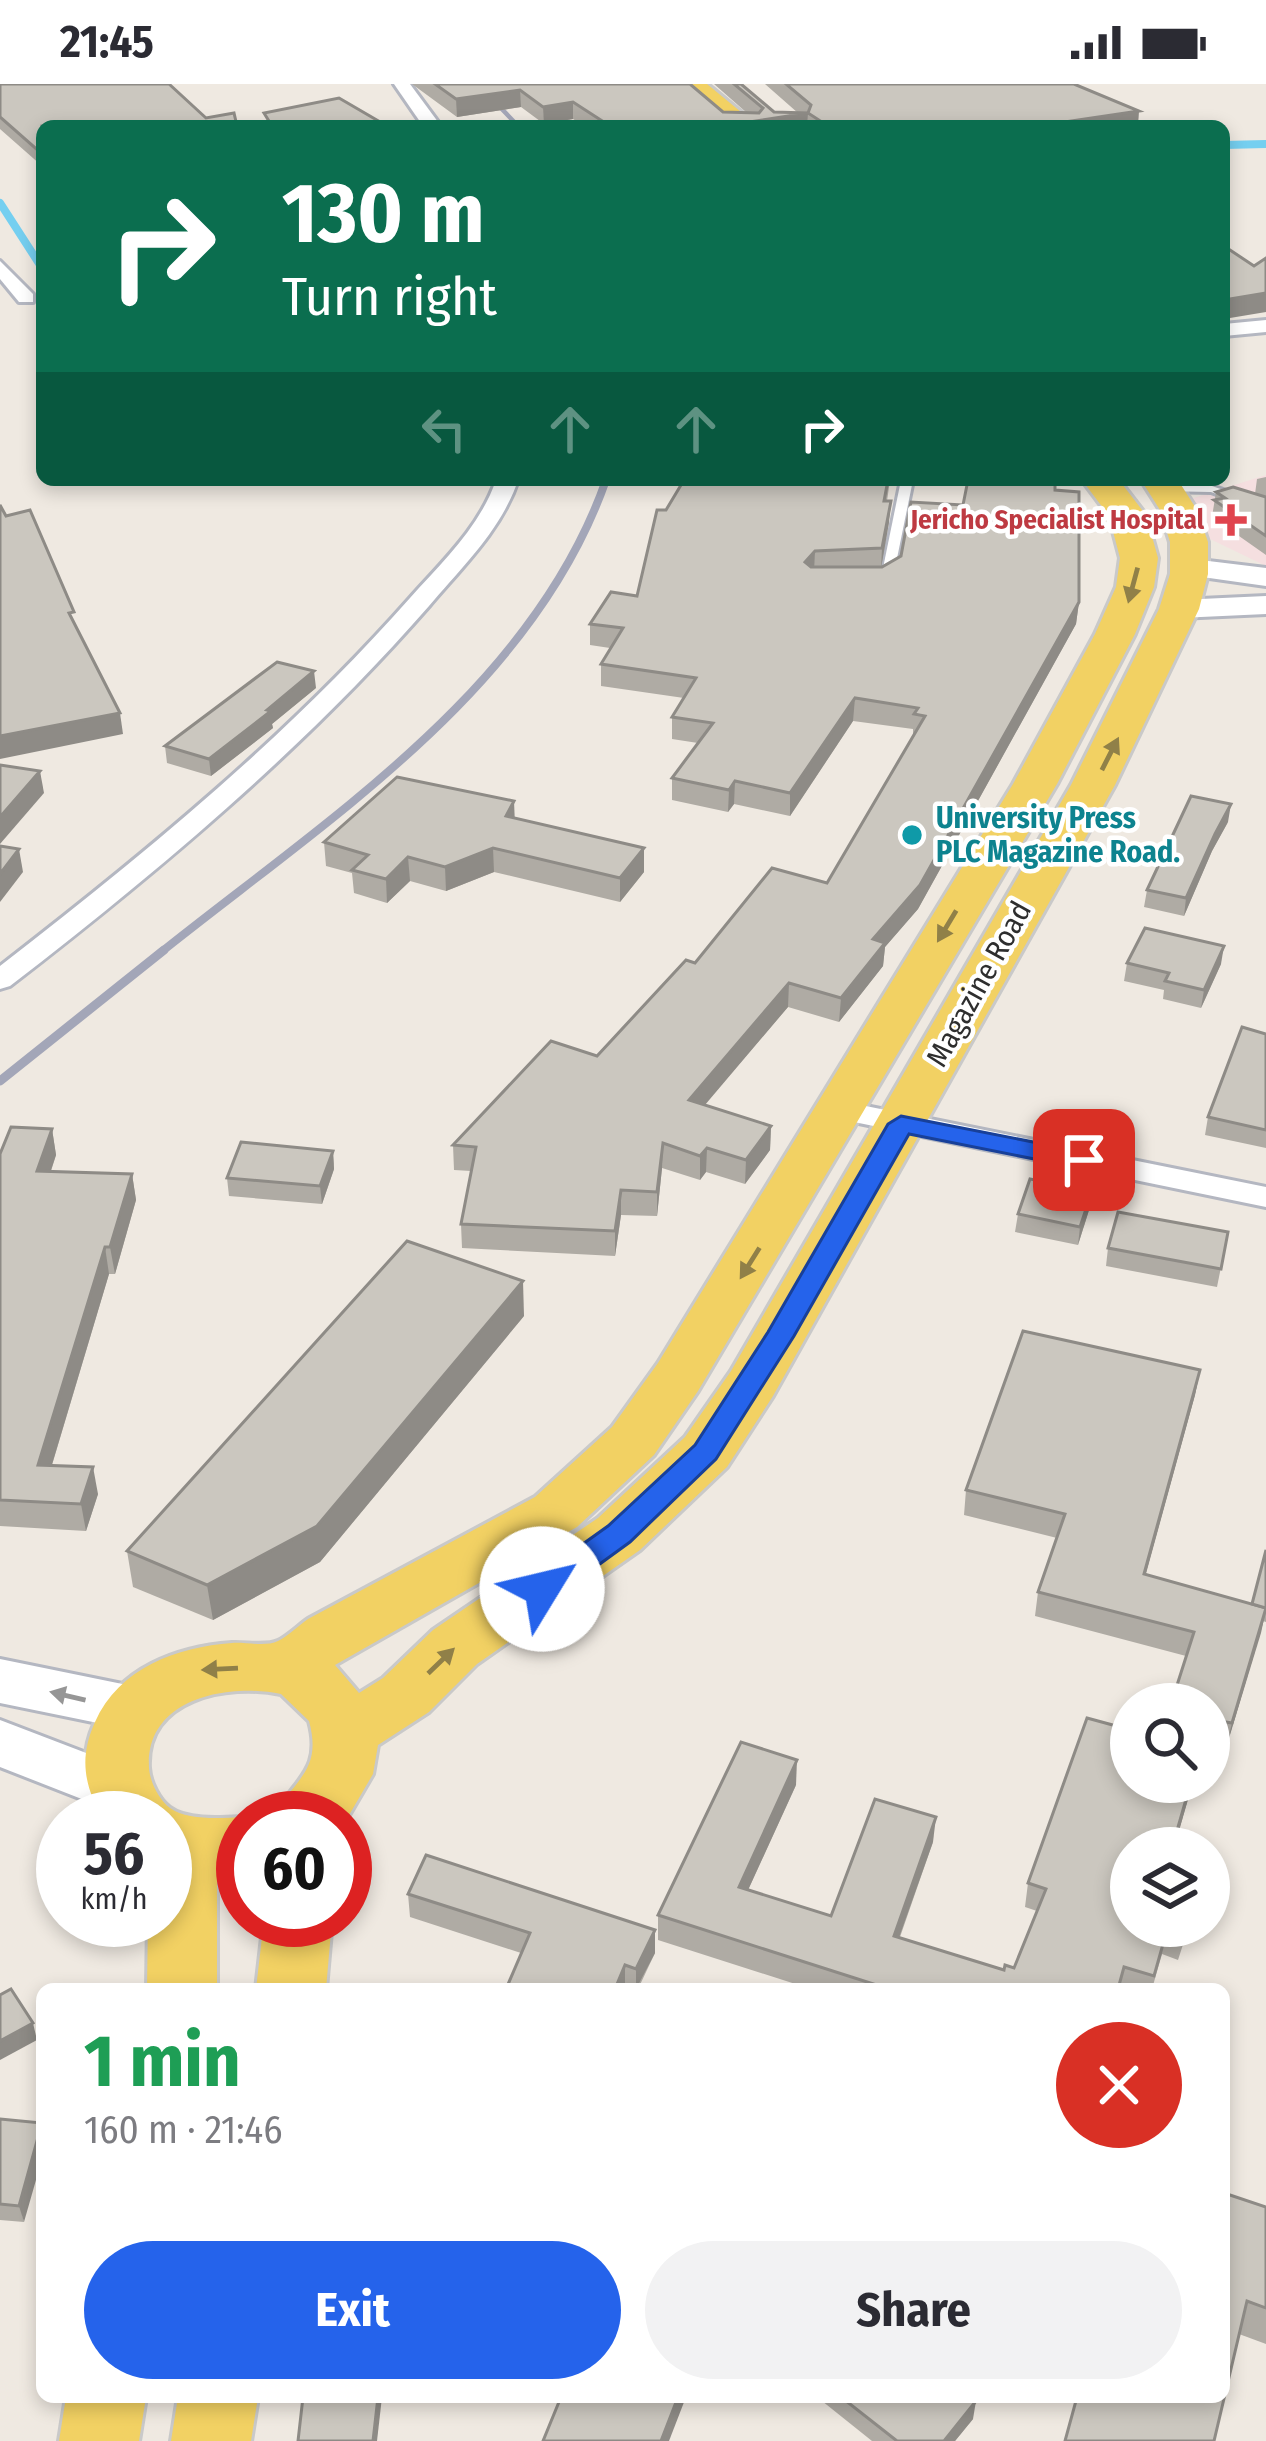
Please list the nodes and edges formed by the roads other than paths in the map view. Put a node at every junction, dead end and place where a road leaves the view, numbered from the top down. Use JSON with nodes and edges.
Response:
{"nodes":[{"id":1,"x":402,"y":84,"type":"edge"},
{"id":2,"x":690,"y":84,"type":"edge"},
{"id":3,"x":428,"y":120,"type":"edge"},
{"id":4,"x":736,"y":120,"type":"edge"},
{"id":5,"x":0,"y":267,"type":"edge"},
{"id":6,"x":26,"y":298,"type":"dead end"},
{"id":7,"x":1266,"y":326,"type":"edge"},
{"id":8,"x":1230,"y":329,"type":"edge"},
{"id":9,"x":505,"y":486,"type":"edge"},
{"id":10,"x":906,"y":486,"type":"edge"},
{"id":11,"x":1104,"y":486,"type":"edge"},
{"id":12,"x":1163,"y":486,"type":"edge"},
{"id":13,"x":1182,"y":486,"type":"edge"},
{"id":14,"x":1266,"y":509,"type":"edge"},
{"id":15,"x":1266,"y":577,"type":"edge"},
{"id":16,"x":879,"y":580,"type":"edge"},
{"id":17,"x":1185,"y":589,"type":"junction"},
{"id":18,"x":1266,"y":605,"type":"edge"},
{"id":19,"x":0,"y":980,"type":"edge"},
{"id":20,"x":836,"y":1109,"type":"junction"},
{"id":21,"x":901,"y":1124,"type":"junction"},
{"id":22,"x":1266,"y":1197,"type":"edge"},
{"id":23,"x":285,"y":1669,"type":"junction"},
{"id":24,"x":0,"y":1681,"type":"edge"},
{"id":25,"x":137,"y":1709,"type":"junction"},
{"id":26,"x":348,"y":1732,"type":"junction"},
{"id":27,"x":0,"y":1743,"type":"edge"},
{"id":28,"x":100,"y":1791,"type":"edge"},
{"id":29,"x":139,"y":1791,"type":"edge"},
{"id":30,"x":334,"y":1791,"type":"edge"},
{"id":31,"x":179,"y":1947,"type":"edge"},
{"id":32,"x":295,"y":1947,"type":"edge"},
{"id":33,"x":182,"y":1983,"type":"edge"},
{"id":34,"x":292,"y":1983,"type":"edge"},
{"id":35,"x":105,"y":2403,"type":"edge"},
{"id":36,"x":217,"y":2403,"type":"edge"},
{"id":37,"x":98,"y":2441,"type":"edge"},
{"id":38,"x":212,"y":2441,"type":"edge"}],
"edges":[{"from":1,"to":3,"type":"street"},
{"from":2,"to":4,"type":"main road"},
{"from":5,"to":6,"type":"street"},
{"from":7,"to":8,"type":"street"},
{"from":9,"to":19,"type":"street"},
{"from":10,"to":16,"type":"lane"},
{"from":11,"to":20,"type":"main road","name":"Magazine Road","one_way":true},
{"from":12,"to":17,"type":"main road"},
{"from":13,"to":14,"type":"lane"},
{"from":15,"to":17,"type":"street"},
{"from":17,"to":18,"type":"street"},
{"from":21,"to":17,"type":"main road","name":"Magazine Road","one_way":true},
{"from":20,"to":21,"type":"street"},
{"from":20,"to":23,"type":"main road","name":"Magazine Road","one_way":true},
{"from":21,"to":22,"type":"street"},
{"from":26,"to":21,"type":"main road","name":"Magazine Road","one_way":true},
{"from":23,"to":25,"type":"main road","one_way":true},
{"from":23,"to":26,"type":"main road"},
{"from":25,"to":24,"type":"main road","one_way":true},
{"from":25,"to":29,"type":"main road"},
{"from":26,"to":30,"type":"main road"},
{"from":27,"to":28,"type":"main road"},
{"from":31,"to":33,"type":"main road"},
{"from":32,"to":34,"type":"main road"},
{"from":35,"to":37,"type":"main road"},
{"from":36,"to":38,"type":"main road"}]}
